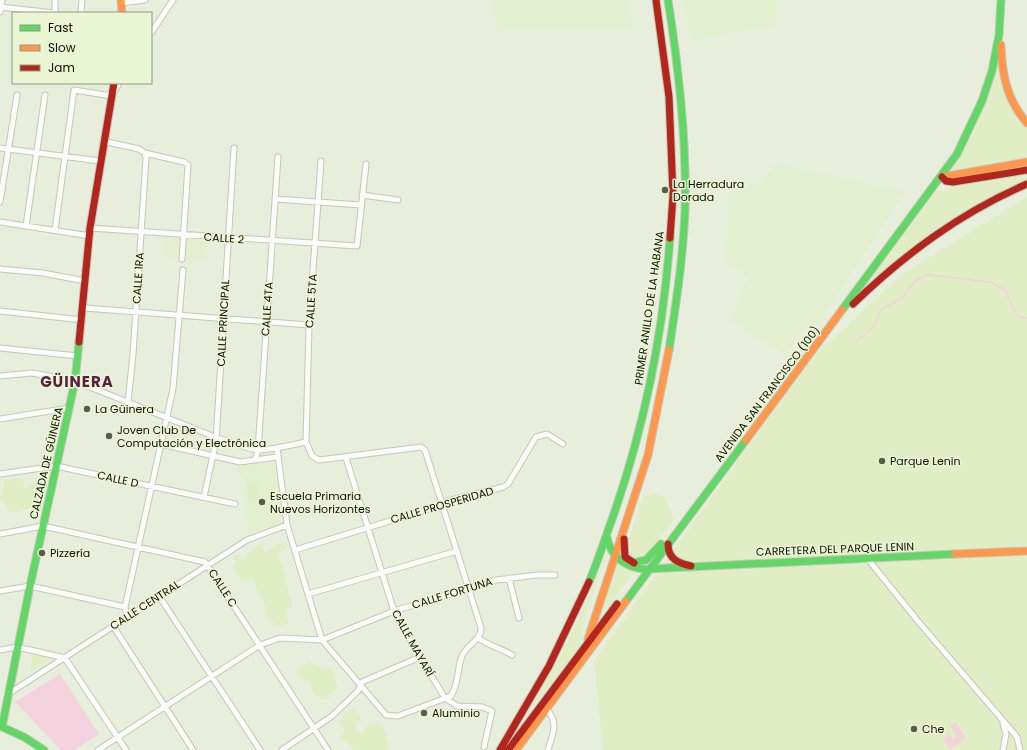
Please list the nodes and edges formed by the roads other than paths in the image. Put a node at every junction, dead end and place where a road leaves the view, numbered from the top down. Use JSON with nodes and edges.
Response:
{"nodes":[{"id":1,"x":2,"y":0,"type":"edge"},
{"id":2,"x":55,"y":0,"type":"edge"},
{"id":3,"x":82,"y":0,"type":"edge"},
{"id":4,"x":145,"y":0,"type":"edge"},
{"id":5,"x":173,"y":0,"type":"edge"},
{"id":6,"x":656,"y":0,"type":"edge"},
{"id":7,"x":668,"y":0,"type":"edge"},
{"id":8,"x":1001,"y":0,"type":"edge"},
{"id":9,"x":121,"y":2,"type":"edge"},
{"id":10,"x":0,"y":8,"type":"edge"},
{"id":11,"x":1001,"y":9,"type":"junction"},
{"id":12,"x":43,"y":12,"type":"edge"},
{"id":13,"x":54,"y":12,"type":"edge"},
{"id":14,"x":81,"y":12,"type":"edge"},
{"id":15,"x":122,"y":12,"type":"edge"},
{"id":16,"x":152,"y":32,"type":"edge"},
{"id":17,"x":114,"y":84,"type":"edge"},
{"id":18,"x":118,"y":84,"type":"edge"},
{"id":19,"x":17,"y":95,"type":"dead end"},
{"id":20,"x":45,"y":95,"type":"dead end"},
{"id":21,"x":112,"y":96,"type":"junction"},
{"id":22,"x":1027,"y":123,"type":"edge"},
{"id":23,"x":103,"y":140,"type":"junction"},
{"id":24,"x":0,"y":148,"type":"edge"},
{"id":25,"x":234,"y":148,"type":"dead end"},
{"id":26,"x":9,"y":149,"type":"junction"},
{"id":27,"x":36,"y":153,"type":"junction"},
{"id":28,"x":145,"y":153,"type":"junction"},
{"id":29,"x":64,"y":156,"type":"junction"},
{"id":30,"x":278,"y":157,"type":"dead end"},
{"id":31,"x":100,"y":161,"type":"junction"},
{"id":32,"x":321,"y":161,"type":"dead end"},
{"id":33,"x":1027,"y":162,"type":"edge"},
{"id":34,"x":366,"y":164,"type":"dead end"},
{"id":35,"x":1027,"y":170,"type":"edge"},
{"id":36,"x":941,"y":173,"type":"junction"},
{"id":37,"x":1027,"y":184,"type":"edge"},
{"id":38,"x":362,"y":195,"type":"junction"},
{"id":39,"x":275,"y":199,"type":"junction"},
{"id":40,"x":398,"y":200,"type":"dead end"},
{"id":41,"x":318,"y":201,"type":"junction"},
{"id":42,"x":0,"y":202,"type":"edge"},
{"id":43,"x":361,"y":205,"type":"junction"},
{"id":44,"x":0,"y":222,"type":"edge"},
{"id":45,"x":26,"y":226,"type":"junction"},
{"id":46,"x":90,"y":228,"type":"junction"},
{"id":47,"x":55,"y":230,"type":"junction"},
{"id":48,"x":141,"y":232,"type":"junction"},
{"id":49,"x":184,"y":235,"type":"junction"},
{"id":50,"x":90,"y":236,"type":"junction"},
{"id":51,"x":228,"y":238,"type":"junction"},
{"id":52,"x":272,"y":241,"type":"junction"},
{"id":53,"x":315,"y":243,"type":"junction"},
{"id":54,"x":182,"y":259,"type":"dead end"},
{"id":55,"x":0,"y":269,"type":"edge"},
{"id":56,"x":183,"y":270,"type":"dead end"},
{"id":57,"x":85,"y":281,"type":"junction"},
{"id":58,"x":84,"y":308,"type":"junction"},
{"id":59,"x":0,"y":310,"type":"edge"},
{"id":60,"x":135,"y":312,"type":"junction"},
{"id":61,"x":179,"y":315,"type":"junction"},
{"id":62,"x":224,"y":318,"type":"junction"},
{"id":63,"x":82,"y":320,"type":"junction"},
{"id":64,"x":266,"y":322,"type":"junction"},
{"id":65,"x":309,"y":325,"type":"junction"},
{"id":66,"x":832,"y":325,"type":"junction"},
{"id":67,"x":0,"y":348,"type":"edge"},
{"id":68,"x":78,"y":356,"type":"junction"},
{"id":69,"x":0,"y":376,"type":"edge"},
{"id":70,"x":76,"y":381,"type":"junction"},
{"id":71,"x":128,"y":403,"type":"junction"},
{"id":72,"x":69,"y":408,"type":"junction"},
{"id":73,"x":166,"y":418,"type":"junction"},
{"id":74,"x":0,"y":419,"type":"edge"},
{"id":75,"x":216,"y":437,"type":"junction"},
{"id":76,"x":306,"y":442,"type":"junction"},
{"id":77,"x":161,"y":444,"type":"junction"},
{"id":78,"x":563,"y":444,"type":"dead end"},
{"id":79,"x":277,"y":448,"type":"junction"},
{"id":80,"x":258,"y":450,"type":"junction"},
{"id":81,"x":214,"y":456,"type":"junction"},
{"id":82,"x":277,"y":457,"type":"junction"},
{"id":83,"x":346,"y":458,"type":"junction"},
{"id":84,"x":256,"y":460,"type":"junction"},
{"id":85,"x":56,"y":466,"type":"junction"},
{"id":86,"x":0,"y":474,"type":"edge"},
{"id":87,"x":152,"y":486,"type":"junction"},
{"id":88,"x":204,"y":497,"type":"junction"},
{"id":89,"x":235,"y":504,"type":"dead end"},
{"id":90,"x":442,"y":505,"type":"junction"},
{"id":91,"x":287,"y":525,"type":"junction"},
{"id":92,"x":43,"y":526,"type":"junction"},
{"id":93,"x":368,"y":526,"type":"junction"},
{"id":94,"x":624,"y":530,"type":"junction"},
{"id":95,"x":0,"y":534,"type":"edge"},
{"id":96,"x":607,"y":535,"type":"junction"},
{"id":97,"x":665,"y":544,"type":"junction"},
{"id":98,"x":139,"y":547,"type":"junction"},
{"id":99,"x":295,"y":550,"type":"junction"},
{"id":100,"x":457,"y":551,"type":"junction"},
{"id":101,"x":1027,"y":551,"type":"edge"},
{"id":102,"x":615,"y":554,"type":"junction"},
{"id":103,"x":867,"y":558,"type":"junction"},
{"id":104,"x":633,"y":563,"type":"junction"},
{"id":105,"x":208,"y":565,"type":"junction"},
{"id":106,"x":691,"y":566,"type":"junction"},
{"id":107,"x":647,"y":569,"type":"junction"},
{"id":108,"x":381,"y":573,"type":"junction"},
{"id":109,"x":555,"y":575,"type":"dead end"},
{"id":110,"x":509,"y":578,"type":"junction"},
{"id":111,"x":30,"y":586,"type":"junction"},
{"id":112,"x":469,"y":588,"type":"junction"},
{"id":113,"x":0,"y":591,"type":"edge"},
{"id":114,"x":308,"y":594,"type":"junction"},
{"id":115,"x":159,"y":596,"type":"junction"},
{"id":116,"x":125,"y":607,"type":"junction"},
{"id":117,"x":394,"y":611,"type":"junction"},
{"id":118,"x":127,"y":616,"type":"junction"},
{"id":119,"x":519,"y":618,"type":"dead end"},
{"id":120,"x":113,"y":626,"type":"junction"},
{"id":121,"x":478,"y":638,"type":"junction"},
{"id":122,"x":322,"y":640,"type":"junction"},
{"id":123,"x":587,"y":644,"type":"junction"},
{"id":124,"x":260,"y":646,"type":"junction"},
{"id":125,"x":17,"y":647,"type":"junction"},
{"id":126,"x":0,"y":650,"type":"edge"},
{"id":127,"x":512,"y":655,"type":"dead end"},
{"id":128,"x":420,"y":657,"type":"junction"},
{"id":129,"x":65,"y":658,"type":"junction"},
{"id":130,"x":579,"y":666,"type":"junction"},
{"id":131,"x":213,"y":676,"type":"junction"},
{"id":132,"x":360,"y":685,"type":"junction"},
{"id":133,"x":8,"y":694,"type":"junction"},
{"id":134,"x":445,"y":698,"type":"junction"},
{"id":135,"x":165,"y":707,"type":"junction"},
{"id":136,"x":547,"y":708,"type":"junction"},
{"id":137,"x":1002,"y":720,"type":"junction"},
{"id":138,"x":1,"y":726,"type":"edge"},
{"id":139,"x":315,"y":729,"type":"junction"},
{"id":140,"x":118,"y":737,"type":"junction"},
{"id":141,"x":484,"y":747,"type":"dead end"},
{"id":142,"x":44,"y":750,"type":"edge"},
{"id":143,"x":98,"y":750,"type":"edge"},
{"id":144,"x":126,"y":750,"type":"edge"},
{"id":145,"x":193,"y":750,"type":"edge"},
{"id":146,"x":260,"y":750,"type":"edge"},
{"id":147,"x":282,"y":750,"type":"edge"},
{"id":148,"x":328,"y":750,"type":"edge"},
{"id":149,"x":500,"y":750,"type":"edge"},
{"id":150,"x":508,"y":750,"type":"edge"},
{"id":151,"x":516,"y":750,"type":"edge"},
{"id":152,"x":548,"y":750,"type":"edge"},
{"id":153,"x":1003,"y":750,"type":"edge"},
{"id":154,"x":1020,"y":750,"type":"edge"}],
"edges":[{"from":1,"to":10,"type":"street"},
{"from":2,"to":13,"type":"street"},
{"from":3,"to":14,"type":"street"},
{"from":4,"to":9,"type":"street"},
{"from":5,"to":16,"type":"street"},
{"from":6,"to":96,"type":"main road","name":"PRIMER ANILLO DE LA HABANA"},
{"from":7,"to":94,"type":"main road"},
{"from":8,"to":11,"type":"main road","name":"AVENIDA SAN FRANCISCO (100)"},
{"from":9,"to":15,"type":"main road"},
{"from":10,"to":12,"type":"street"},
{"from":11,"to":22,"type":"main road"},
{"from":11,"to":36,"type":"main road","name":"AVENIDA SAN FRANCISCO (100)"},
{"from":17,"to":21,"type":"main road","name":"CALZADA DE GÜINERA"},
{"from":18,"to":21,"type":"street"},
{"from":19,"to":26,"type":"street"},
{"from":20,"to":27,"type":"street"},
{"from":21,"to":23,"type":"main road","name":"CALZADA DE GÜINERA"},
{"from":21,"to":29,"type":"street"},
{"from":23,"to":28,"type":"street"},
{"from":23,"to":31,"type":"main road","name":"CALZADA DE GÜINERA"},
{"from":24,"to":26,"type":"street"},
{"from":25,"to":51,"type":"street","name":"CALLE PRINCIPAL"},
{"from":26,"to":27,"type":"street"},
{"from":26,"to":42,"type":"street"},
{"from":27,"to":29,"type":"street"},
{"from":27,"to":45,"type":"street"},
{"from":28,"to":48,"type":"street","name":"CALLE 1RA"},
{"from":28,"to":49,"type":"street"},
{"from":29,"to":31,"type":"street"},
{"from":29,"to":47,"type":"street"},
{"from":30,"to":39,"type":"street","name":"CALLE 4TA"},
{"from":31,"to":46,"type":"main road","name":"CALZADA DE GÜINERA"},
{"from":32,"to":41,"type":"street","name":"CALLE 5TA"},
{"from":33,"to":36,"type":"main road"},
{"from":34,"to":38,"type":"street"},
{"from":35,"to":36,"type":"main road"},
{"from":36,"to":66,"type":"main road","name":"AVENIDA SAN FRANCISCO (100)"},
{"from":36,"to":97,"type":"main road","name":"AVENIDA SAN FRANCISCO (100)"},
{"from":37,"to":66,"type":"main road"},
{"from":38,"to":40,"type":"street"},
{"from":38,"to":43,"type":"street"},
{"from":39,"to":41,"type":"street"},
{"from":39,"to":52,"type":"street","name":"CALLE 4TA"},
{"from":41,"to":43,"type":"street"},
{"from":41,"to":53,"type":"street","name":"CALLE 5TA"},
{"from":43,"to":53,"type":"street","name":"CALLE 2"},
{"from":44,"to":45,"type":"street"},
{"from":45,"to":47,"type":"street"},
{"from":46,"to":48,"type":"street","name":"CALLE 2"},
{"from":46,"to":50,"type":"main road","name":"CALZADA DE GÜINERA"},
{"from":47,"to":50,"type":"street"},
{"from":48,"to":49,"type":"street","name":"CALLE 2"},
{"from":48,"to":60,"type":"street","name":"CALLE 1RA"},
{"from":49,"to":51,"type":"street","name":"CALLE 2"},
{"from":49,"to":54,"type":"street"},
{"from":50,"to":57,"type":"main road","name":"CALZADA DE GÜINERA"},
{"from":51,"to":52,"type":"street","name":"CALLE 2"},
{"from":51,"to":62,"type":"street","name":"CALLE PRINCIPAL"},
{"from":52,"to":53,"type":"street","name":"CALLE 2"},
{"from":52,"to":64,"type":"street","name":"CALLE 4TA"},
{"from":53,"to":65,"type":"street","name":"CALLE 5TA"},
{"from":55,"to":57,"type":"street"},
{"from":56,"to":61,"type":"street"},
{"from":57,"to":58,"type":"main road","name":"CALZADA DE GÜINERA"},
{"from":58,"to":60,"type":"street"},
{"from":58,"to":63,"type":"main road","name":"CALZADA DE GÜINERA"},
{"from":59,"to":63,"type":"street"},
{"from":60,"to":61,"type":"street"},
{"from":60,"to":71,"type":"street","name":"CALLE 1RA"},
{"from":61,"to":62,"type":"street"},
{"from":61,"to":73,"type":"street"},
{"from":62,"to":64,"type":"street"},
{"from":62,"to":75,"type":"street","name":"CALLE PRINCIPAL"},
{"from":63,"to":68,"type":"main road","name":"CALZADA DE GÜINERA"},
{"from":64,"to":65,"type":"street"},
{"from":64,"to":80,"type":"street","name":"CALLE 4TA"},
{"from":65,"to":76,"type":"street","name":"CALLE 5TA"},
{"from":66,"to":97,"type":"main road","name":"AVENIDA SAN FRANCISCO (100)"},
{"from":67,"to":68,"type":"street"},
{"from":68,"to":70,"type":"main road","name":"CALZADA DE GÜINERA"},
{"from":69,"to":70,"type":"street"},
{"from":70,"to":71,"type":"street"},
{"from":70,"to":72,"type":"main road","name":"CALZADA DE GÜINERA"},
{"from":71,"to":73,"type":"street"},
{"from":72,"to":74,"type":"street"},
{"from":72,"to":85,"type":"main road","name":"CALZADA DE GÜINERA"},
{"from":73,"to":75,"type":"street"},
{"from":73,"to":77,"type":"street"},
{"from":75,"to":80,"type":"street"},
{"from":75,"to":81,"type":"street","name":"CALLE PRINCIPAL"},
{"from":76,"to":79,"type":"street"},
{"from":76,"to":83,"type":"street"},
{"from":77,"to":81,"type":"street"},
{"from":77,"to":87,"type":"street"},
{"from":78,"to":90,"type":"street","name":"CALLE PROSPERIDAD"},
{"from":79,"to":80,"type":"street"},
{"from":79,"to":82,"type":"street"},
{"from":80,"to":84,"type":"street","name":"CALLE 4TA"},
{"from":81,"to":84,"type":"street"},
{"from":81,"to":88,"type":"street","name":"CALLE PRINCIPAL"},
{"from":82,"to":84,"type":"street"},
{"from":82,"to":91,"type":"street"},
{"from":83,"to":90,"type":"street"},
{"from":83,"to":93,"type":"street","name":"CALLE MAYARÍ"},
{"from":85,"to":86,"type":"street","name":"CALLE D"},
{"from":85,"to":87,"type":"street","name":"CALLE D"},
{"from":85,"to":92,"type":"main road","name":"CALZADA DE GÜINERA"},
{"from":87,"to":88,"type":"street","name":"CALLE D"},
{"from":87,"to":98,"type":"street"},
{"from":88,"to":89,"type":"street","name":"CALLE D"},
{"from":90,"to":93,"type":"street","name":"CALLE PROSPERIDAD"},
{"from":90,"to":100,"type":"street"},
{"from":91,"to":99,"type":"street"},
{"from":91,"to":105,"type":"street","name":"CALLE CENTRAL"},
{"from":92,"to":95,"type":"street","name":"CALLE C"},
{"from":92,"to":98,"type":"street","name":"CALLE C"},
{"from":92,"to":111,"type":"main road","name":"CALZADA DE GÜINERA"},
{"from":93,"to":99,"type":"street","name":"CALLE PROSPERIDAD"},
{"from":93,"to":108,"type":"street","name":"CALLE MAYARÍ"},
{"from":94,"to":102,"type":"main road"},
{"from":94,"to":104,"type":"main road"},
{"from":96,"to":102,"type":"main road"},
{"from":96,"to":149,"type":"main road","name":"PRIMER ANILLO DE LA HABANA"},
{"from":97,"to":104,"type":"main road"},
{"from":97,"to":106,"type":"main road"},
{"from":97,"to":107,"type":"main road","name":"AVENIDA SAN FRANCISCO (100)"},
{"from":98,"to":105,"type":"street","name":"CALLE C"},
{"from":98,"to":116,"type":"street"},
{"from":99,"to":114,"type":"street"},
{"from":100,"to":108,"type":"street"},
{"from":100,"to":112,"type":"street"},
{"from":101,"to":103,"type":"main road","name":"CARRETERA DEL PARQUE LENIN"},
{"from":102,"to":107,"type":"main road"},
{"from":102,"to":123,"type":"main road"},
{"from":103,"to":106,"type":"main road","name":"CARRETERA DEL PARQUE LENIN"},
{"from":103,"to":137,"type":"street"},
{"from":104,"to":107,"type":"main road"},
{"from":105,"to":115,"type":"street","name":"CALLE CENTRAL"},
{"from":105,"to":124,"type":"street","name":"CALLE C"},
{"from":106,"to":107,"type":"main road","name":"CARRETERA DEL PARQUE LENIN"},
{"from":107,"to":123,"type":"main road","name":"AVENIDA SAN FRANCISCO (100)"},
{"from":107,"to":130,"type":"main road","name":"AVENIDA SAN FRANCISCO (100)"},
{"from":108,"to":114,"type":"street"},
{"from":108,"to":117,"type":"street","name":"CALLE MAYARÍ"},
{"from":109,"to":110,"type":"street","name":"CALLE FORTUNA"},
{"from":110,"to":112,"type":"street","name":"CALLE FORTUNA"},
{"from":110,"to":119,"type":"street"},
{"from":111,"to":113,"type":"street"},
{"from":111,"to":116,"type":"street"},
{"from":111,"to":125,"type":"main road","name":"CALZADA DE GÜINERA"},
{"from":112,"to":117,"type":"street","name":"CALLE FORTUNA"},
{"from":112,"to":121,"type":"street"},
{"from":114,"to":122,"type":"street"},
{"from":115,"to":118,"type":"street","name":"CALLE CENTRAL"},
{"from":115,"to":131,"type":"street"},
{"from":116,"to":118,"type":"street"},
{"from":117,"to":122,"type":"street","name":"CALLE FORTUNA"},
{"from":117,"to":128,"type":"street","name":"CALLE MAYARÍ"},
{"from":118,"to":120,"type":"street","name":"CALLE CENTRAL"},
{"from":120,"to":129,"type":"street","name":"CALLE CENTRAL"},
{"from":120,"to":135,"type":"street"},
{"from":121,"to":127,"type":"street"},
{"from":121,"to":134,"type":"street"},
{"from":122,"to":124,"type":"street","name":"CALLE FORTUNA"},
{"from":122,"to":132,"type":"street"},
{"from":123,"to":130,"type":"main road"},
{"from":123,"to":150,"type":"main road","name":"AVENIDA SAN FRANCISCO (100)"},
{"from":124,"to":131,"type":"street","name":"CALLE FORTUNA"},
{"from":124,"to":139,"type":"street","name":"CALLE C"},
{"from":125,"to":126,"type":"street"},
{"from":125,"to":129,"type":"street"},
{"from":125,"to":133,"type":"main road","name":"CALZADA DE GÜINERA"},
{"from":128,"to":132,"type":"street"},
{"from":128,"to":134,"type":"street","name":"CALLE MAYARÍ"},
{"from":129,"to":133,"type":"street","name":"CALLE CENTRAL"},
{"from":129,"to":140,"type":"street"},
{"from":130,"to":136,"type":"main road","name":"AVENIDA SAN FRANCISCO (100)"},
{"from":131,"to":135,"type":"street","name":"CALLE FORTUNA"},
{"from":131,"to":146,"type":"street"},
{"from":132,"to":134,"type":"street"},
{"from":132,"to":139,"type":"street"},
{"from":133,"to":138,"type":"main road","name":"CALZADA DE GÜINERA"},
{"from":134,"to":141,"type":"street"},
{"from":135,"to":140,"type":"street","name":"CALLE FORTUNA"},
{"from":135,"to":145,"type":"street"},
{"from":136,"to":151,"type":"main road","name":"AVENIDA SAN FRANCISCO (100)"},
{"from":136,"to":152,"type":"street"},
{"from":137,"to":153,"type":"street"},
{"from":137,"to":154,"type":"street"},
{"from":138,"to":142,"type":"main road"},
{"from":139,"to":147,"type":"street"},
{"from":139,"to":148,"type":"street","name":"CALLE C"},
{"from":140,"to":143,"type":"street","name":"CALLE FORTUNA"},
{"from":140,"to":144,"type":"street"}]}
